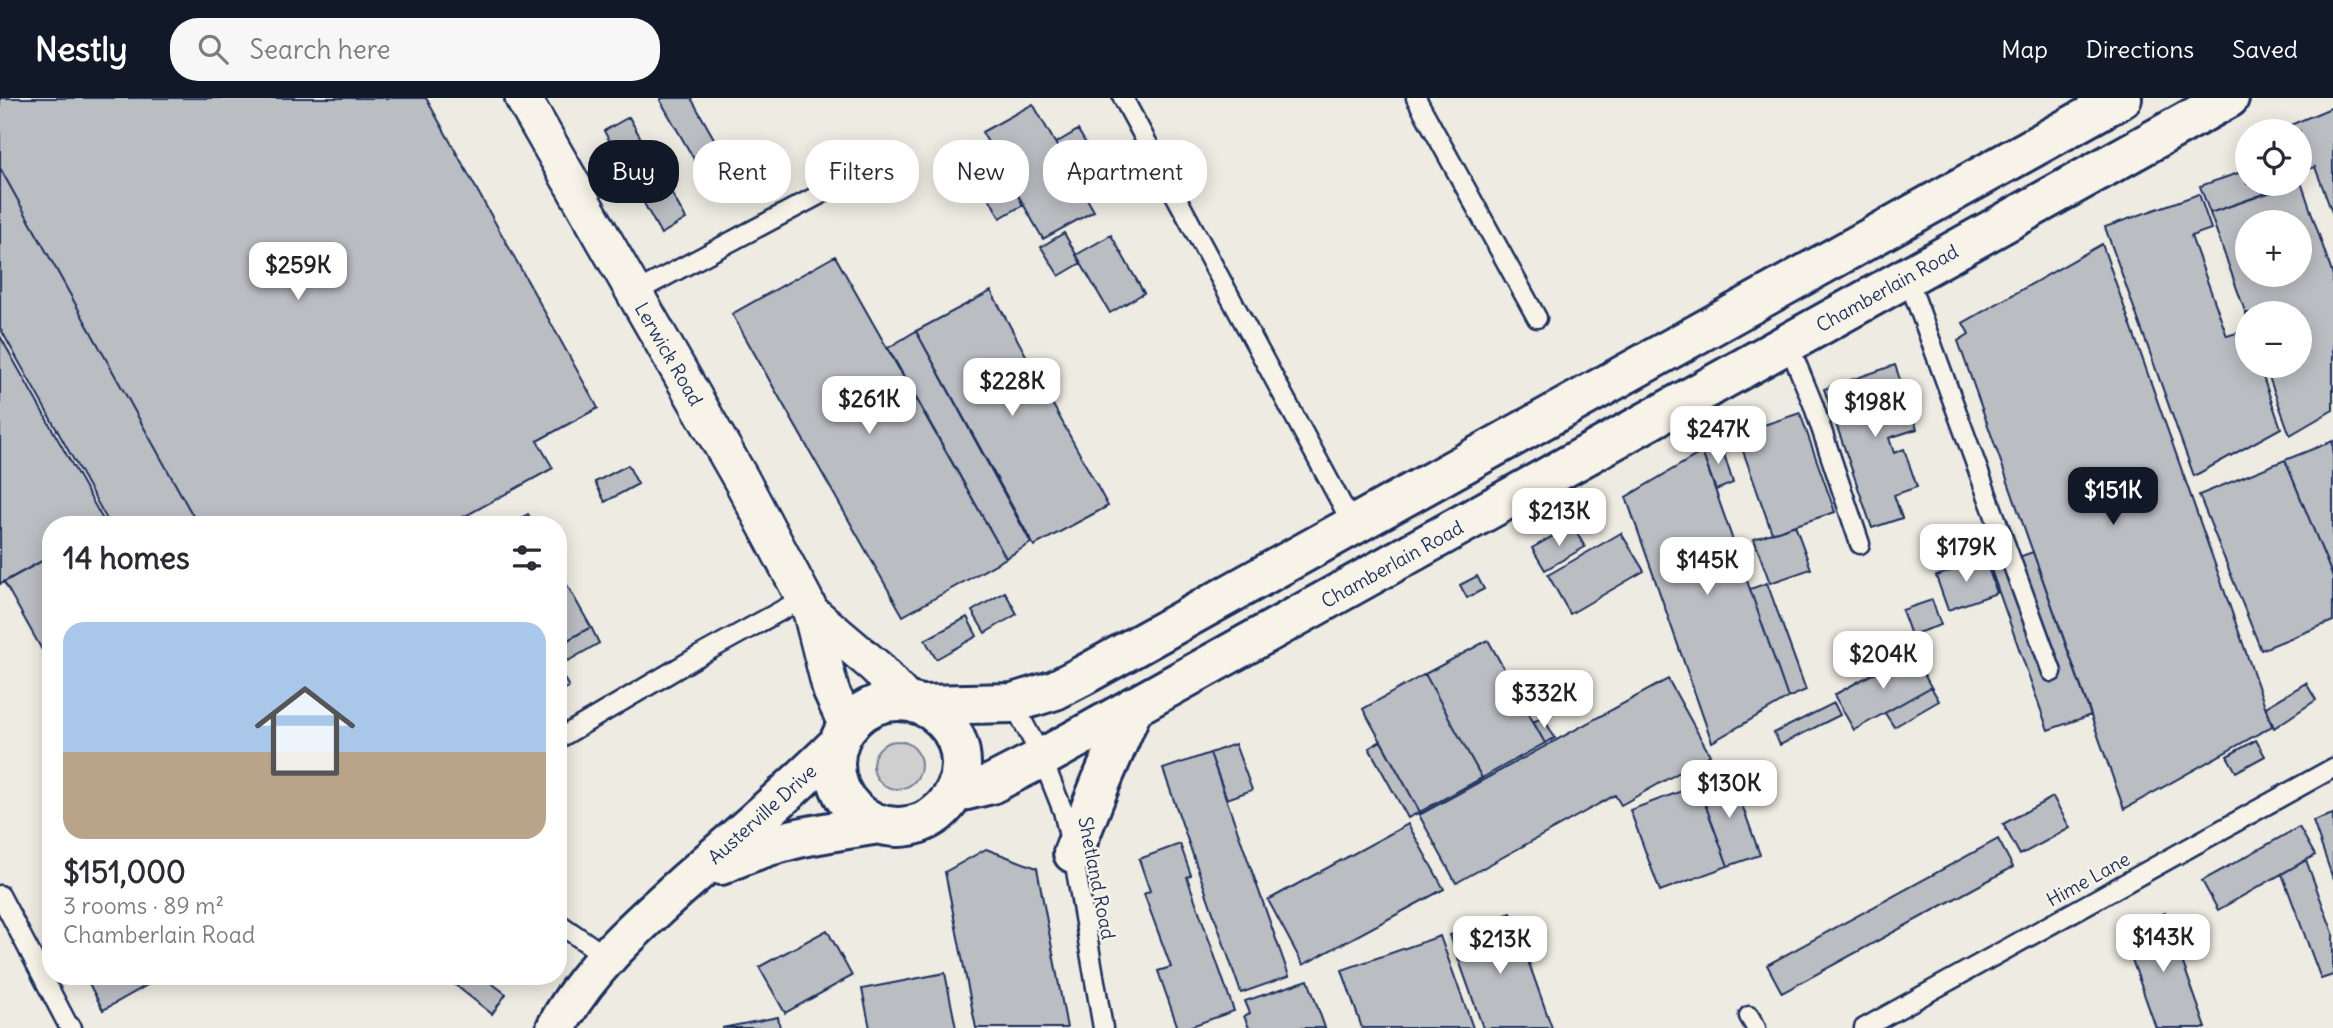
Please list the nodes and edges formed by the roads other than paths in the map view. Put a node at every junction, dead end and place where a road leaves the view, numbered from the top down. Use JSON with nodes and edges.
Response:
{"nodes":[{"id":1,"x":523,"y":98,"type":"edge"},
{"id":2,"x":1123,"y":98,"type":"edge"},
{"id":3,"x":1416,"y":98,"type":"edge"},
{"id":4,"x":2122,"y":98,"type":"edge"},
{"id":5,"x":2229,"y":98,"type":"edge"},
{"id":6,"x":805,"y":202,"type":"edge"},
{"id":7,"x":1907,"y":276,"type":"junction"},
{"id":8,"x":634,"y":293,"type":"junction"},
{"id":9,"x":1536,"y":318,"type":"dead end"},
{"id":10,"x":1788,"y":343,"type":"junction"},
{"id":11,"x":1353,"y":525,"type":"junction"},
{"id":12,"x":1860,"y":544,"type":"dead end"},
{"id":13,"x":807,"y":605,"type":"junction"},
{"id":14,"x":2052,"y":672,"type":"dead end"},
{"id":15,"x":914,"y":703,"type":"junction"},
{"id":16,"x":1013,"y":703,"type":"junction"},
{"id":17,"x":1135,"y":706,"type":"junction"},
{"id":18,"x":567,"y":734,"type":"edge"},
{"id":19,"x":842,"y":735,"type":"junction"},
{"id":20,"x":1042,"y":758,"type":"junction"},
{"id":21,"x":2333,"y":768,"type":"edge"},
{"id":22,"x":954,"y":793,"type":"junction"},
{"id":23,"x":879,"y":824,"type":"junction"},
{"id":24,"x":1073,"y":853,"type":"junction"},
{"id":25,"x":684,"y":884,"type":"junction"},
{"id":26,"x":0,"y":895,"type":"edge"},
{"id":27,"x":567,"y":929,"type":"edge"},
{"id":28,"x":607,"y":957,"type":"junction"},
{"id":29,"x":42,"y":976,"type":"edge"},
{"id":30,"x":47,"y":985,"type":"edge"},
{"id":31,"x":72,"y":1028,"type":"edge"},
{"id":32,"x":556,"y":1028,"type":"edge"},
{"id":33,"x":1103,"y":1028,"type":"edge"},
{"id":34,"x":1864,"y":1028,"type":"edge"}],
"edges":[{"from":1,"to":8,"type":"street","name":"Lerwick Road"},
{"from":2,"to":11,"type":"lane"},
{"from":3,"to":9,"type":"lane"},
{"from":4,"to":11,"type":"street"},
{"from":5,"to":7,"type":"street","name":"Chamberlain Road"},
{"from":6,"to":8,"type":"lane"},
{"from":7,"to":10,"type":"street","name":"Chamberlain Road"},
{"from":7,"to":14,"type":"lane"},
{"from":8,"to":13,"type":"street","name":"Lerwick Road"},
{"from":10,"to":12,"type":"lane"},
{"from":10,"to":17,"type":"street","name":"Chamberlain Road"},
{"from":11,"to":16,"type":"street"},
{"from":13,"to":15,"type":"street","name":"Lerwick Road"},
{"from":13,"to":18,"type":"lane"},
{"from":13,"to":19,"type":"street","name":"Lerwick Road"},
{"from":15,"to":16,"type":"street"},
{"from":15,"to":19,"type":"street"},
{"from":15,"to":22,"type":"street"},
{"from":16,"to":20,"type":"lane","name":"Shetland Road"},
{"from":17,"to":20,"type":"street","name":"Chamberlain Road"},
{"from":17,"to":24,"type":"street"},
{"from":19,"to":23,"type":"street"},
{"from":19,"to":25,"type":"street","name":"Austerville Drive"},
{"from":20,"to":22,"type":"street","name":"Chamberlain Road"},
{"from":20,"to":24,"type":"lane","name":"Shetland Road"},
{"from":21,"to":34,"type":"lane","name":"Hime Lane"},
{"from":22,"to":23,"type":"street"},
{"from":23,"to":25,"type":"street","name":"Austerville Drive"},
{"from":24,"to":33,"type":"lane","name":"Shetland Road"},
{"from":25,"to":28,"type":"street","name":"Austerville Drive"},
{"from":26,"to":29,"type":"lane"},
{"from":27,"to":28,"type":"lane"},
{"from":28,"to":32,"type":"street","name":"Austerville Drive"},
{"from":30,"to":31,"type":"lane"}]}
